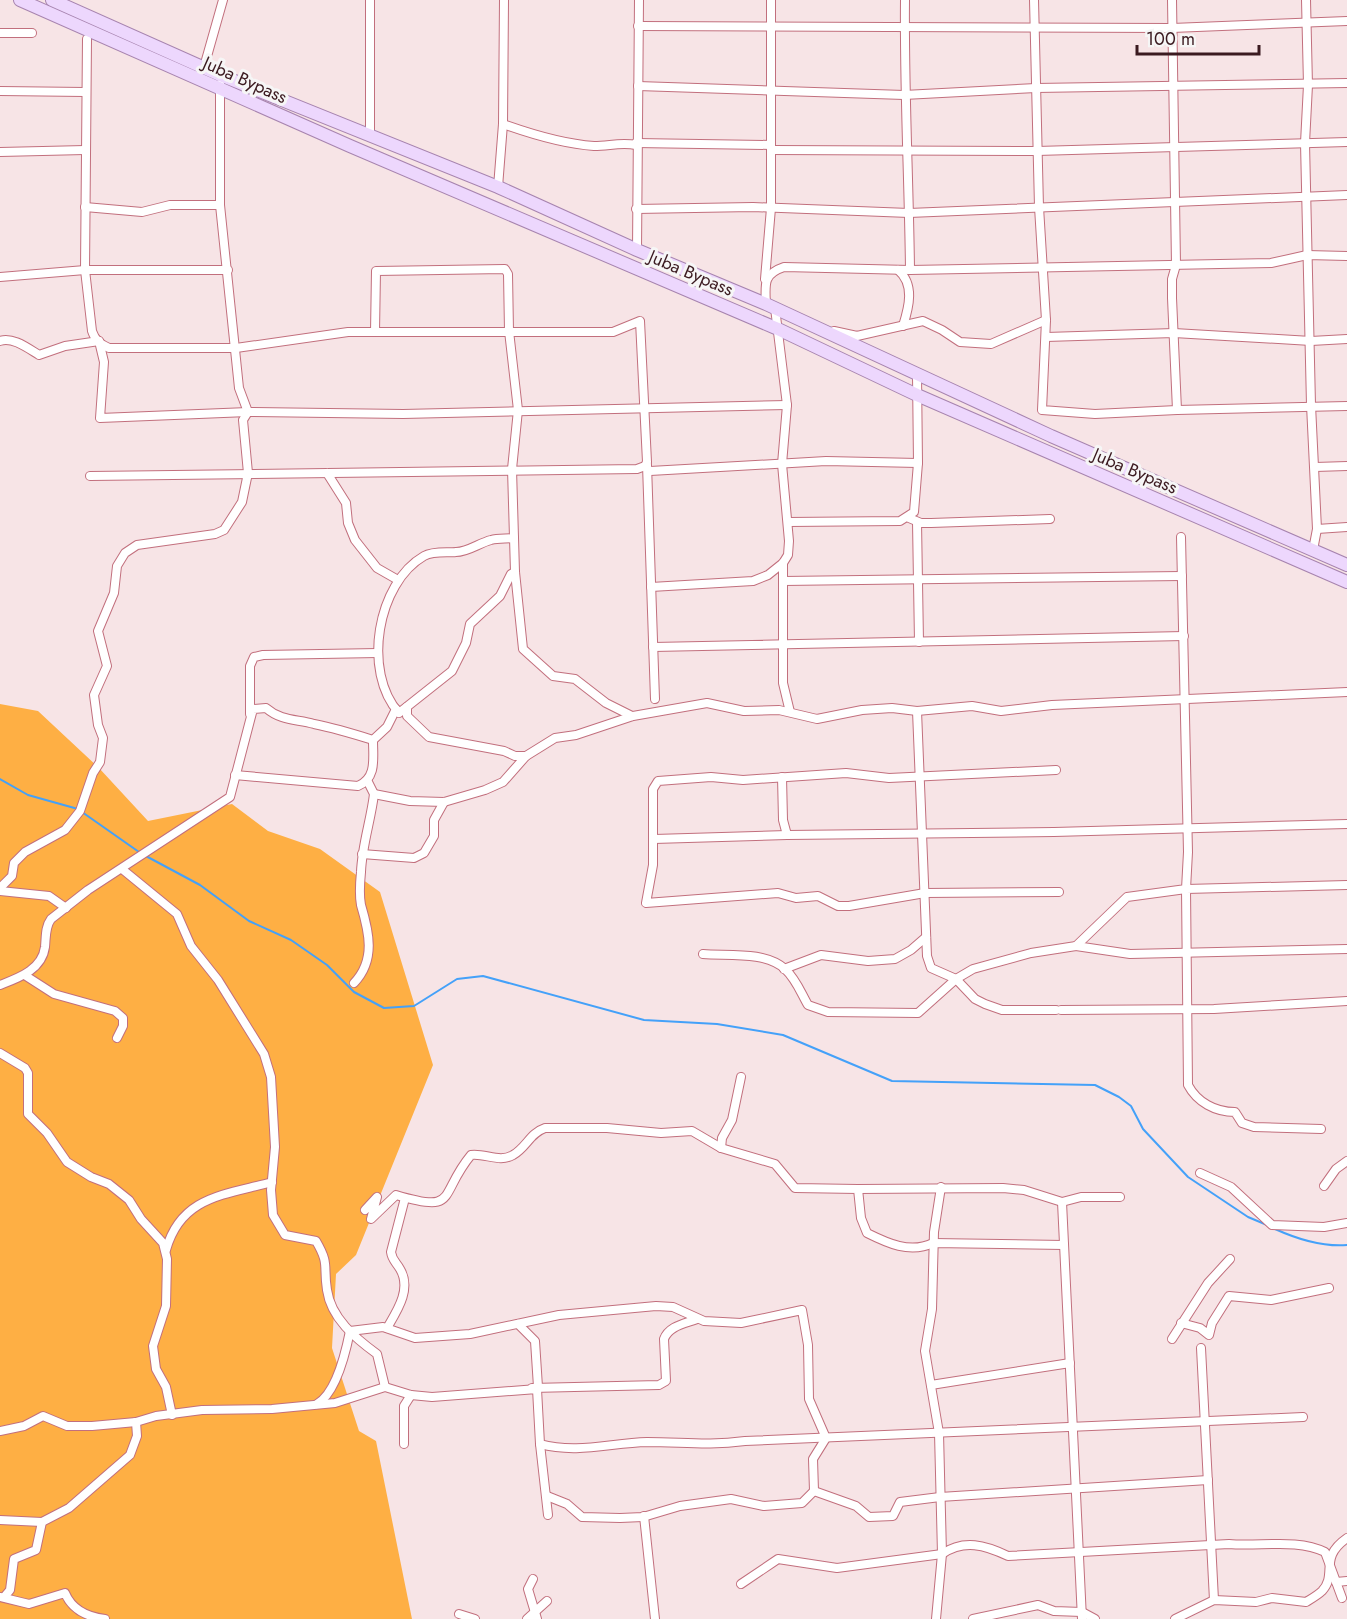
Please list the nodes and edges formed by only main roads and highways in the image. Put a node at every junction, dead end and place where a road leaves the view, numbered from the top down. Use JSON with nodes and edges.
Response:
{"nodes":[{"id":1,"x":20,"y":0,"type":"edge"},
{"id":2,"x":52,"y":0,"type":"edge"},
{"id":3,"x":75,"y":5,"type":"edge"},
{"id":4,"x":1347,"y":565,"type":"edge"},
{"id":5,"x":1347,"y":582,"type":"edge"}],
"edges":[{"from":1,"to":5,"type":"main road","name":"Juba Bypass"},
{"from":2,"to":3,"type":"main road","name":"Juba Bypass"},
{"from":3,"to":4,"type":"main road","name":"Juba Bypass"}]}
